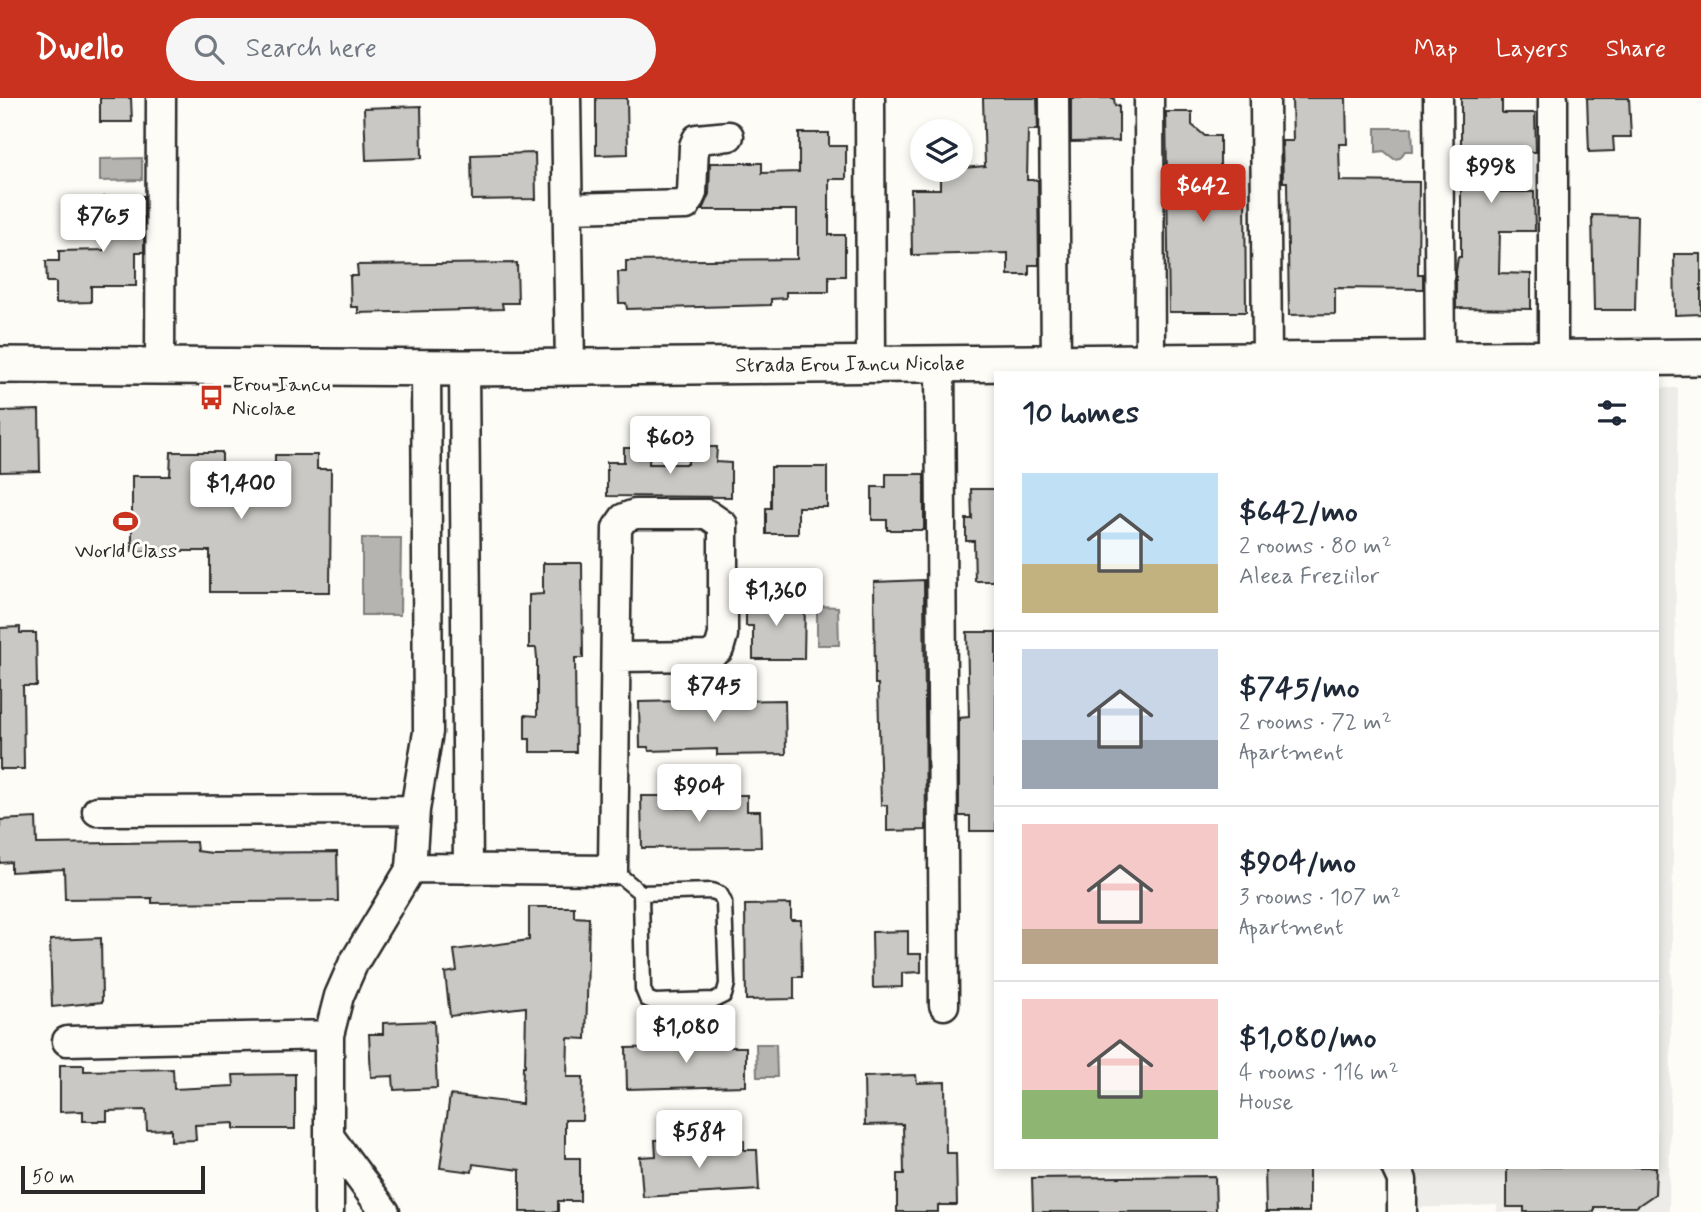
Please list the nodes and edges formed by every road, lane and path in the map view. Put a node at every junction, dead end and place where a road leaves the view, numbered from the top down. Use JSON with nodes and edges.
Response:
{"nodes":[{"id":1,"x":160,"y":98,"type":"edge"},
{"id":2,"x":566,"y":98,"type":"edge"},
{"id":3,"x":870,"y":98,"type":"edge"},
{"id":4,"x":1054,"y":98,"type":"edge"},
{"id":5,"x":1149,"y":98,"type":"edge"},
{"id":6,"x":1265,"y":98,"type":"edge"},
{"id":7,"x":1438,"y":98,"type":"edge"},
{"id":8,"x":1553,"y":98,"type":"edge"},
{"id":9,"x":729,"y":136,"type":"dead end"},
{"id":10,"x":568,"y":208,"type":"junction"},
{"id":11,"x":1701,"y":357,"type":"edge"},
{"id":12,"x":1440,"y":358,"type":"junction"},
{"id":13,"x":1553,"y":358,"type":"junction"},
{"id":14,"x":1267,"y":360,"type":"junction"},
{"id":15,"x":1056,"y":363,"type":"junction"},
{"id":16,"x":940,"y":364,"type":"junction"},
{"id":17,"x":0,"y":365,"type":"edge"},
{"id":18,"x":870,"y":365,"type":"junction"},
{"id":19,"x":1135,"y":365,"type":"edge"},
{"id":20,"x":160,"y":366,"type":"junction"},
{"id":21,"x":570,"y":367,"type":"junction"},
{"id":22,"x":1217,"y":367,"type":"edge"},
{"id":23,"x":426,"y":368,"type":"junction"},
{"id":24,"x":464,"y":368,"type":"junction"},
{"id":25,"x":616,"y":657,"type":"junction"},
{"id":26,"x":415,"y":810,"type":"junction"},
{"id":27,"x":97,"y":811,"type":"dead end"},
{"id":28,"x":411,"y":868,"type":"junction"},
{"id":29,"x":468,"y":869,"type":"junction"},
{"id":30,"x":613,"y":870,"type":"junction"},
{"id":31,"x":641,"y":893,"type":"junction"},
{"id":32,"x":944,"y":1005,"type":"dead end"},
{"id":33,"x":329,"y":1035,"type":"junction"},
{"id":34,"x":67,"y":1041,"type":"dead end"},
{"id":35,"x":329,"y":1136,"type":"junction"},
{"id":36,"x":1399,"y":1169,"type":"edge"},
{"id":37,"x":329,"y":1212,"type":"edge"},
{"id":38,"x":385,"y":1212,"type":"edge"},
{"id":39,"x":1402,"y":1212,"type":"edge"}],
"edges":[{"from":1,"to":20,"type":"street"},
{"from":2,"to":10,"type":"street"},
{"from":3,"to":18,"type":"street"},
{"from":4,"to":15,"type":"street"},
{"from":5,"to":19,"type":"street"},
{"from":6,"to":14,"type":"street"},
{"from":7,"to":12,"type":"street"},
{"from":8,"to":13,"type":"street"},
{"from":9,"to":10,"type":"street"},
{"from":10,"to":21,"type":"street"},
{"from":11,"to":13,"type":"street","name":"Strada Erou Iancu Nicolae"},
{"from":12,"to":13,"type":"street","name":"Strada Erou Iancu Nicolae"},
{"from":12,"to":14,"type":"street","name":"Strada Erou Iancu Nicolae"},
{"from":14,"to":22,"type":"street","name":"Strada Erou Iancu Nicolae"},
{"from":15,"to":16,"type":"street","name":"Strada Erou Iancu Nicolae"},
{"from":15,"to":19,"type":"street","name":"Strada Erou Iancu Nicolae"},
{"from":16,"to":18,"type":"street","name":"Strada Erou Iancu Nicolae"},
{"from":16,"to":32,"type":"street"},
{"from":17,"to":20,"type":"street","name":"Strada Erou Iancu Nicolae"},
{"from":18,"to":21,"type":"street","name":"Strada Erou Iancu Nicolae"},
{"from":19,"to":22,"type":"street","name":"Strada Erou Iancu Nicolae"},
{"from":20,"to":23,"type":"street","name":"Strada Erou Iancu Nicolae"},
{"from":21,"to":24,"type":"street","name":"Strada Erou Iancu Nicolae"},
{"from":23,"to":24,"type":"street","name":"Strada Erou Iancu Nicolae"},
{"from":23,"to":26,"type":"street"},
{"from":24,"to":29,"type":"street"},
{"from":25,"to":25,"type":"street"},
{"from":25,"to":30,"type":"street"},
{"from":26,"to":27,"type":"street"},
{"from":26,"to":28,"type":"street"},
{"from":28,"to":29,"type":"street"},
{"from":28,"to":33,"type":"street"},
{"from":29,"to":30,"type":"street"},
{"from":30,"to":31,"type":"lane"},
{"from":31,"to":31,"type":"lane"},
{"from":33,"to":34,"type":"street"},
{"from":33,"to":35,"type":"street"},
{"from":35,"to":37,"type":"street"},
{"from":35,"to":38,"type":"street"},
{"from":36,"to":39,"type":"street"}]}
